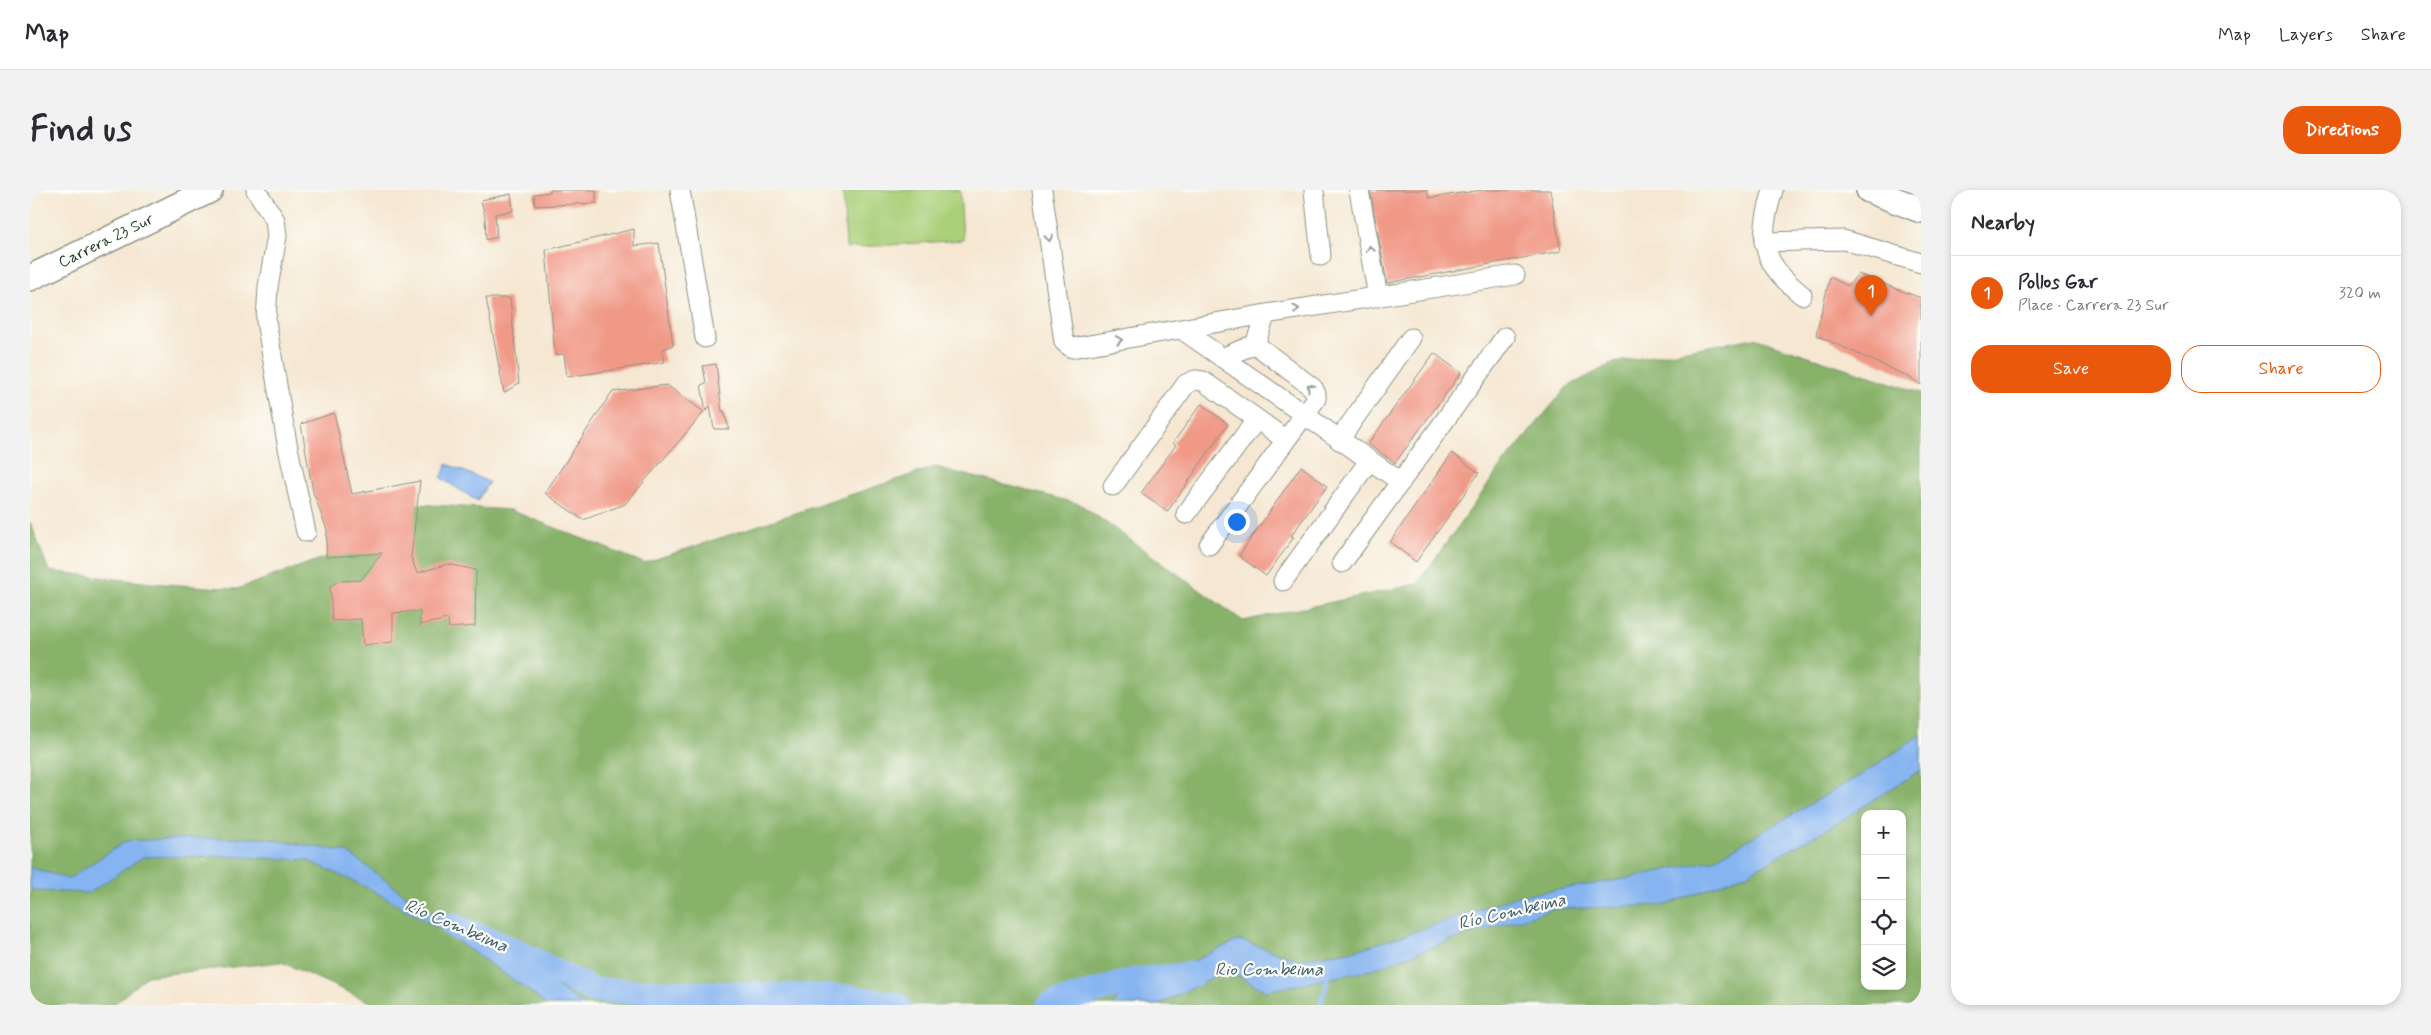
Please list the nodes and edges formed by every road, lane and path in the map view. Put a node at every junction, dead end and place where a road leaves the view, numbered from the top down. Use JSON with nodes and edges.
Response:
{"nodes":[{"id":1,"x":210,"y":190,"type":"edge"},
{"id":2,"x":256,"y":190,"type":"edge"},
{"id":3,"x":680,"y":190,"type":"edge"},
{"id":4,"x":1042,"y":190,"type":"edge"},
{"id":5,"x":1314,"y":190,"type":"edge"},
{"id":6,"x":1359,"y":190,"type":"edge"},
{"id":7,"x":1772,"y":190,"type":"edge"},
{"id":8,"x":1869,"y":190,"type":"edge"},
{"id":9,"x":1921,"y":210,"type":"edge"},
{"id":10,"x":1764,"y":242,"type":"junction"},
{"id":11,"x":1321,"y":256,"type":"dead end"},
{"id":12,"x":1921,"y":262,"type":"edge"},
{"id":13,"x":1515,"y":275,"type":"dead end"},
{"id":14,"x":30,"y":278,"type":"edge"},
{"id":15,"x":1802,"y":295,"type":"dead end"},
{"id":16,"x":1378,"y":297,"type":"junction"},
{"id":17,"x":1266,"y":314,"type":"junction"},
{"id":18,"x":1180,"y":329,"type":"junction"},
{"id":19,"x":1505,"y":337,"type":"dead end"},
{"id":20,"x":704,"y":338,"type":"dead end"},
{"id":21,"x":1411,"y":338,"type":"dead end"},
{"id":22,"x":1254,"y":344,"type":"junction"},
{"id":23,"x":1222,"y":358,"type":"junction"},
{"id":24,"x":1305,"y":416,"type":"junction"},
{"id":25,"x":1257,"y":419,"type":"junction"},
{"id":26,"x":1286,"y":440,"type":"junction"},
{"id":27,"x":1339,"y":440,"type":"junction"},
{"id":28,"x":1370,"y":460,"type":"junction"},
{"id":29,"x":1401,"y":482,"type":"junction"},
{"id":30,"x":1113,"y":486,"type":"dead end"},
{"id":31,"x":1186,"y":514,"type":"dead end"},
{"id":32,"x":306,"y":532,"type":"dead end"},
{"id":33,"x":1209,"y":545,"type":"dead end"},
{"id":34,"x":1342,"y":563,"type":"dead end"},
{"id":35,"x":1283,"y":581,"type":"dead end"}],
"edges":[{"from":1,"to":14,"type":"main road","name":"Carrera 23 Sur"},
{"from":2,"to":32,"type":"street"},
{"from":3,"to":20,"type":"street"},
{"from":4,"to":18,"type":"street","one_way":true},
{"from":5,"to":11,"type":"street"},
{"from":16,"to":6,"type":"street","one_way":true},
{"from":7,"to":10,"type":"street"},
{"from":8,"to":9,"type":"main road"},
{"from":10,"to":12,"type":"street"},
{"from":10,"to":15,"type":"street"},
{"from":13,"to":16,"type":"street"},
{"from":17,"to":16,"type":"street","one_way":true},
{"from":17,"to":18,"type":"street"},
{"from":17,"to":22,"type":"street"},
{"from":18,"to":23,"type":"street"},
{"from":19,"to":29,"type":"street"},
{"from":21,"to":27,"type":"street"},
{"from":22,"to":23,"type":"street"},
{"from":24,"to":22,"type":"street","one_way":true},
{"from":23,"to":24,"type":"street"},
{"from":24,"to":26,"type":"street"},
{"from":24,"to":27,"type":"street"},
{"from":25,"to":26,"type":"street"},
{"from":25,"to":30,"type":"street"},
{"from":25,"to":31,"type":"street"},
{"from":26,"to":33,"type":"street"},
{"from":27,"to":28,"type":"street"},
{"from":28,"to":29,"type":"street"},
{"from":28,"to":35,"type":"street"},
{"from":29,"to":34,"type":"street"}]}
